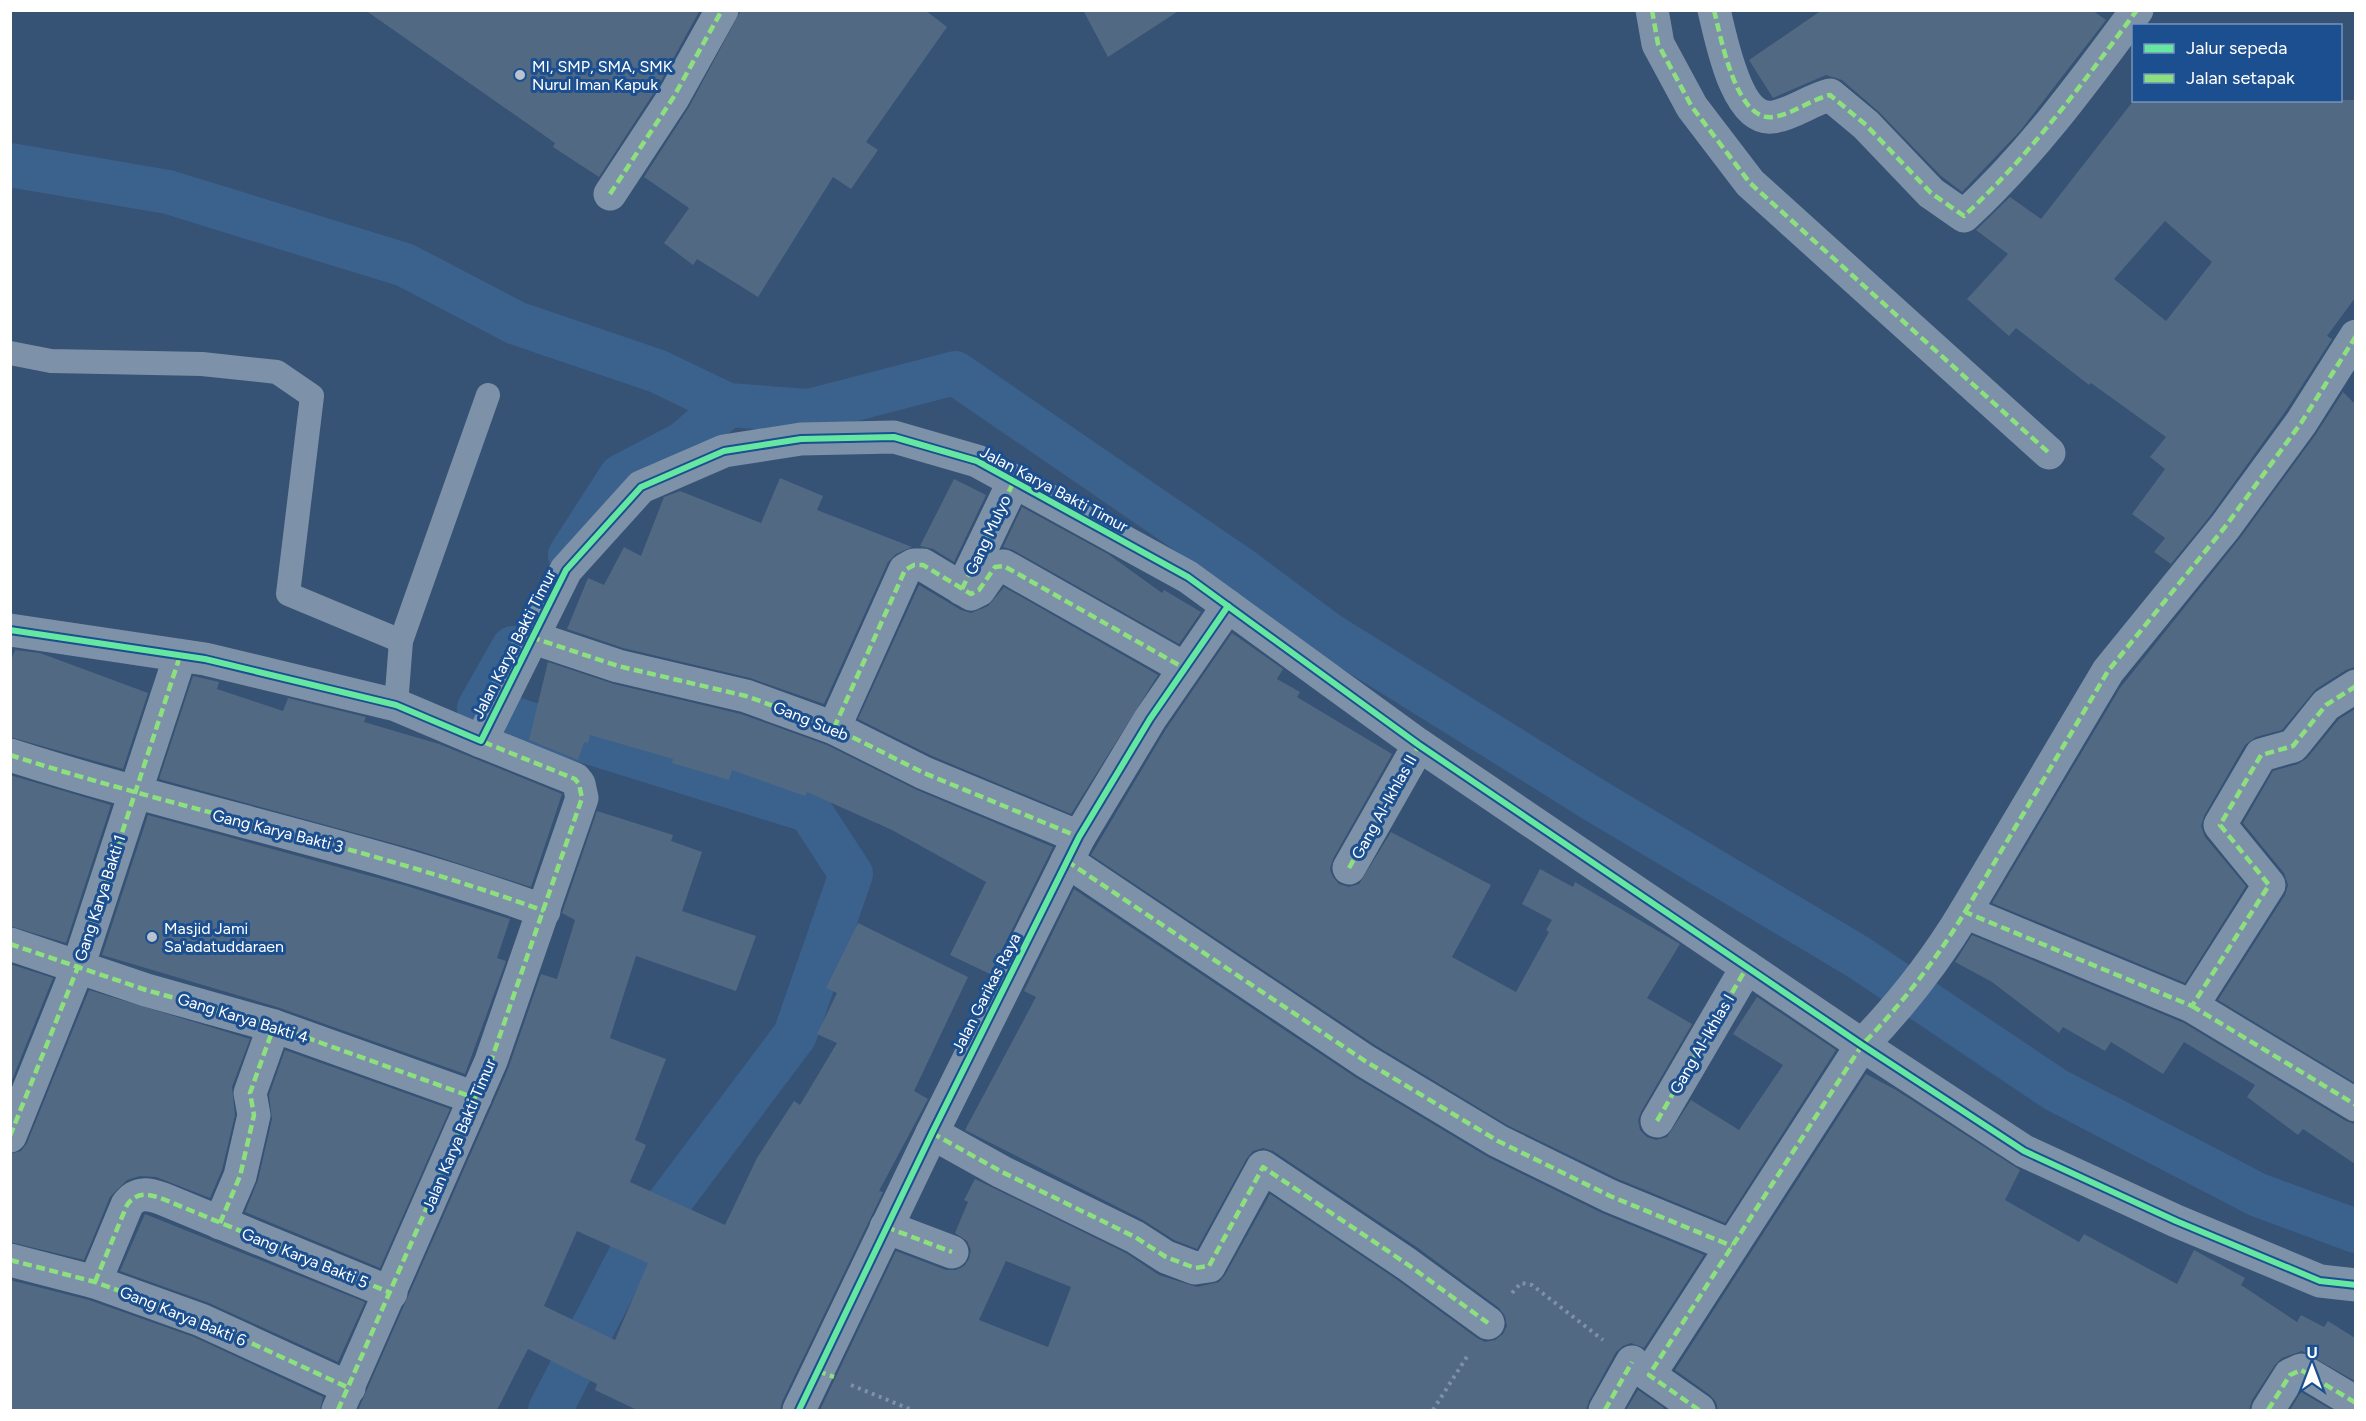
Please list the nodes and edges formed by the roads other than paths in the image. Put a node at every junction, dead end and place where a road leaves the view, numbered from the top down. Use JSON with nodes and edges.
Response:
{"nodes":[{"id":1,"x":722,"y":10,"type":"edge"},
{"id":2,"x":1652,"y":10,"type":"edge"},
{"id":3,"x":1714,"y":10,"type":"edge"},
{"id":4,"x":2137,"y":10,"type":"edge"},
{"id":5,"x":610,"y":194,"type":"dead end"},
{"id":6,"x":2355,"y":336,"type":"edge"},
{"id":7,"x":10,"y":353,"type":"edge"},
{"id":8,"x":488,"y":395,"type":"dead end"},
{"id":9,"x":2049,"y":453,"type":"dead end"},
{"id":10,"x":1014,"y":481,"type":"junction"},
{"id":11,"x":962,"y":589,"type":"junction"},
{"id":12,"x":1228,"y":606,"type":"junction"},
{"id":13,"x":10,"y":630,"type":"edge"},
{"id":14,"x":531,"y":637,"type":"junction"},
{"id":15,"x":401,"y":641,"type":"junction"},
{"id":16,"x":180,"y":656,"type":"junction"},
{"id":17,"x":1184,"y":668,"type":"junction"},
{"id":18,"x":2355,"y":686,"type":"edge"},
{"id":19,"x":396,"y":705,"type":"junction"},
{"id":20,"x":834,"y":728,"type":"junction"},
{"id":21,"x":484,"y":734,"type":"junction"},
{"id":22,"x":1419,"y":745,"type":"junction"},
{"id":23,"x":10,"y":755,"type":"edge"},
{"id":24,"x":136,"y":792,"type":"junction"},
{"id":25,"x":1073,"y":849,"type":"junction"},
{"id":26,"x":1349,"y":868,"type":"dead end"},
{"id":27,"x":544,"y":911,"type":"junction"},
{"id":28,"x":1965,"y":912,"type":"junction"},
{"id":29,"x":10,"y":944,"type":"edge"},
{"id":30,"x":78,"y":967,"type":"junction"},
{"id":31,"x":1747,"y":967,"type":"junction"},
{"id":32,"x":2192,"y":1006,"type":"junction"},
{"id":33,"x":274,"y":1026,"type":"junction"},
{"id":34,"x":1862,"y":1045,"type":"junction"},
{"id":35,"x":474,"y":1098,"type":"junction"},
{"id":36,"x":2355,"y":1105,"type":"edge"},
{"id":37,"x":1657,"y":1121,"type":"dead end"},
{"id":38,"x":932,"y":1133,"type":"junction"},
{"id":39,"x":10,"y":1136,"type":"edge"},
{"id":40,"x":220,"y":1223,"type":"junction"},
{"id":41,"x":886,"y":1227,"type":"junction"},
{"id":42,"x":1732,"y":1246,"type":"junction"},
{"id":43,"x":952,"y":1252,"type":"dead end"},
{"id":44,"x":10,"y":1260,"type":"edge"},
{"id":45,"x":96,"y":1282,"type":"junction"},
{"id":46,"x":2355,"y":1285,"type":"edge"},
{"id":47,"x":391,"y":1293,"type":"junction"},
{"id":48,"x":1488,"y":1323,"type":"road end"},
{"id":49,"x":1632,"y":1362,"type":"road end"},
{"id":50,"x":344,"y":1399,"type":"edge"},
{"id":51,"x":2355,"y":1403,"type":"edge"},
{"id":52,"x":799,"y":1410,"type":"edge"},
{"id":53,"x":1605,"y":1410,"type":"edge"},
{"id":54,"x":1699,"y":1410,"type":"edge"},
{"id":55,"x":2268,"y":1410,"type":"edge"}],
"edges":[{"from":1,"to":5,"type":"street"},
{"from":2,"to":9,"type":"street"},
{"from":3,"to":4,"type":"street"},
{"from":6,"to":28,"type":"street"},
{"from":7,"to":15,"type":"lane"},
{"from":8,"to":15,"type":"lane"},
{"from":10,"to":11,"type":"street","name":"Gang Mulyo"},
{"from":10,"to":12,"type":"street","name":"Jalan Karya Bakti Timur"},
{"from":10,"to":14,"type":"street","name":"Jalan Karya Bakti Timur"},
{"from":11,"to":17,"type":"street"},
{"from":11,"to":20,"type":"street"},
{"from":12,"to":17,"type":"street","name":"Jalan Garikas Raya"},
{"from":12,"to":22,"type":"street","name":"Jalan Karya Bakti Timur"},
{"from":13,"to":16,"type":"street","name":"Jalan Karya Bakti Timur"},
{"from":14,"to":20,"type":"street","name":"Gang Sueb"},
{"from":14,"to":21,"type":"street","name":"Jalan Karya Bakti Timur"},
{"from":15,"to":19,"type":"lane"},
{"from":16,"to":19,"type":"street","name":"Jalan Karya Bakti Timur"},
{"from":16,"to":24,"type":"street","name":"Gang Karya Bakti 1"},
{"from":17,"to":25,"type":"street","name":"Jalan Garikas Raya"},
{"from":18,"to":32,"type":"street"},
{"from":19,"to":21,"type":"street","name":"Jalan Karya Bakti Timur"},
{"from":20,"to":25,"type":"street","name":"Gang Sueb"},
{"from":21,"to":27,"type":"street","name":"Jalan Karya Bakti Timur"},
{"from":22,"to":26,"type":"street","name":"Gang Al-Ikhlas II"},
{"from":22,"to":31,"type":"street","name":"Jalan Karya Bakti Timur"},
{"from":23,"to":24,"type":"street","name":"Gang Karya Bakti 3"},
{"from":24,"to":27,"type":"street","name":"Gang Karya Bakti 3"},
{"from":24,"to":30,"type":"street","name":"Gang Karya Bakti 1"},
{"from":25,"to":38,"type":"street","name":"Jalan Garikas Raya"},
{"from":25,"to":42,"type":"street","name":"Gang Sueb"},
{"from":27,"to":35,"type":"street","name":"Jalan Karya Bakti Timur"},
{"from":28,"to":32,"type":"street"},
{"from":28,"to":34,"type":"street"},
{"from":29,"to":30,"type":"street","name":"Gang Karya Bakti 4"},
{"from":30,"to":33,"type":"street","name":"Gang Karya Bakti 4"},
{"from":30,"to":39,"type":"street","name":"Gang Karya Bakti 1"},
{"from":31,"to":34,"type":"street","name":"Jalan Karya Bakti Timur"},
{"from":31,"to":37,"type":"street","name":"Gang Al-Ikhlas I"},
{"from":32,"to":36,"type":"street"},
{"from":33,"to":35,"type":"street","name":"Gang Karya Bakti 4"},
{"from":33,"to":40,"type":"street","name":"Gang Karya Bakti 5"},
{"from":34,"to":42,"type":"street"},
{"from":34,"to":46,"type":"street","name":"Jalan Karya Bakti Timur"},
{"from":35,"to":47,"type":"street","name":"Jalan Karya Bakti Timur"},
{"from":38,"to":41,"type":"street","name":"Jalan Garikas Raya"},
{"from":38,"to":48,"type":"street"},
{"from":40,"to":45,"type":"street","name":"Gang Karya Bakti 5"},
{"from":40,"to":47,"type":"street","name":"Gang Karya Bakti 5"},
{"from":41,"to":43,"type":"street"},
{"from":41,"to":52,"type":"street","name":"Jalan Garikas Raya"},
{"from":42,"to":54,"type":"street"},
{"from":44,"to":45,"type":"street","name":"Gang Karya Bakti 6"},
{"from":45,"to":50,"type":"street","name":"Gang Karya Bakti 6"},
{"from":47,"to":50,"type":"street","name":"Jalan Karya Bakti Timur"},
{"from":49,"to":53,"type":"street"},
{"from":51,"to":55,"type":"street"}]}
